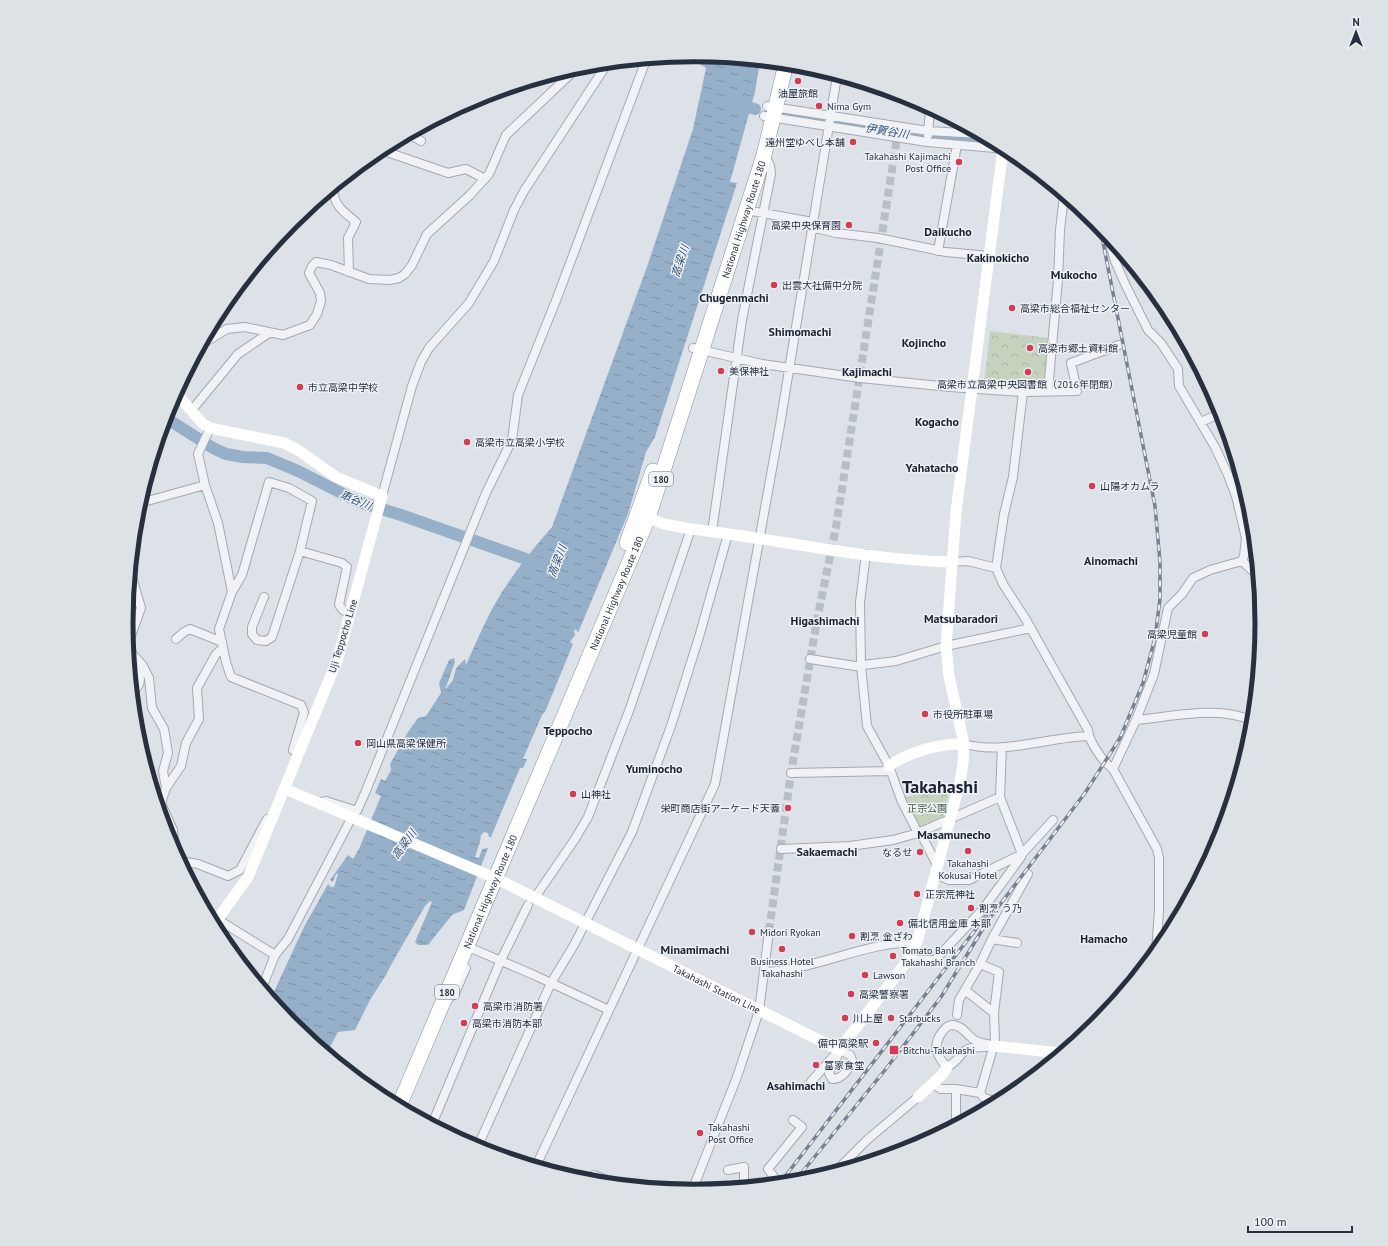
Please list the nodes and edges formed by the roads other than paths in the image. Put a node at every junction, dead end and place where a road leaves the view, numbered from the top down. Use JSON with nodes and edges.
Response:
{"nodes":[{"id":1,"x":644,"y":64,"type":"edge"},
{"id":2,"x":776,"y":69,"type":"edge"},
{"id":3,"x":602,"y":70,"type":"edge"},
{"id":4,"x":784,"y":70,"type":"edge"},
{"id":5,"x":568,"y":77,"type":"edge"},
{"id":6,"x":836,"y":80,"type":"edge"},
{"id":7,"x":770,"y":112,"type":"junction"},
{"id":8,"x":930,"y":114,"type":"edge"},
{"id":9,"x":829,"y":122,"type":"junction"},
{"id":10,"x":969,"y":135,"type":"edge"},
{"id":11,"x":414,"y":137,"type":"edge"},
{"id":12,"x":928,"y":137,"type":"junction"},
{"id":13,"x":421,"y":141,"type":"dead end"},
{"id":14,"x":957,"y":145,"type":"junction"},
{"id":15,"x":990,"y":147,"type":"edge"},
{"id":16,"x":391,"y":151,"type":"edge"},
{"id":17,"x":764,"y":155,"type":"junction"},
{"id":18,"x":1003,"y":155,"type":"edge"},
{"id":19,"x":485,"y":179,"type":"junction"},
{"id":20,"x":333,"y":194,"type":"edge"},
{"id":21,"x":1063,"y":201,"type":"edge"},
{"id":22,"x":746,"y":210,"type":"junction"},
{"id":23,"x":763,"y":214,"type":"junction"},
{"id":24,"x":813,"y":225,"type":"junction"},
{"id":25,"x":1111,"y":247,"type":"edge"},
{"id":26,"x":938,"y":251,"type":"junction"},
{"id":27,"x":989,"y":256,"type":"junction"},
{"id":28,"x":349,"y":272,"type":"junction"},
{"id":29,"x":269,"y":333,"type":"junction"},
{"id":30,"x":210,"y":339,"type":"edge"},
{"id":31,"x":1118,"y":345,"type":"dead end"},
{"id":32,"x":698,"y":349,"type":"junction"},
{"id":33,"x":736,"y":358,"type":"junction"},
{"id":34,"x":789,"y":368,"type":"junction"},
{"id":35,"x":971,"y":388,"type":"junction"},
{"id":36,"x":1048,"y":391,"type":"junction"},
{"id":37,"x":1023,"y":392,"type":"junction"},
{"id":38,"x":180,"y":398,"type":"edge"},
{"id":39,"x":191,"y":411,"type":"junction"},
{"id":40,"x":1215,"y":416,"type":"edge"},
{"id":41,"x":1201,"y":422,"type":"junction"},
{"id":42,"x":209,"y":431,"type":"junction"},
{"id":43,"x":205,"y":485,"type":"junction"},
{"id":44,"x":147,"y":501,"type":"edge"},
{"id":45,"x":380,"y":503,"type":"junction"},
{"id":46,"x":643,"y":516,"type":"junction"},
{"id":47,"x":691,"y":529,"type":"junction"},
{"id":48,"x":712,"y":532,"type":"junction"},
{"id":49,"x":728,"y":534,"type":"junction"},
{"id":50,"x":760,"y":538,"type":"junction"},
{"id":51,"x":300,"y":551,"type":"junction"},
{"id":52,"x":866,"y":554,"type":"junction"},
{"id":53,"x":1242,"y":561,"type":"junction"},
{"id":54,"x":952,"y":562,"type":"junction"},
{"id":55,"x":996,"y":568,"type":"junction"},
{"id":56,"x":1252,"y":571,"type":"edge"},
{"id":57,"x":134,"y":585,"type":"edge"},
{"id":58,"x":232,"y":592,"type":"junction"},
{"id":59,"x":264,"y":597,"type":"dead end"},
{"id":60,"x":350,"y":614,"type":"junction"},
{"id":61,"x":1031,"y":628,"type":"junction"},
{"id":62,"x":133,"y":630,"type":"edge"},
{"id":63,"x":176,"y":639,"type":"dead end"},
{"id":64,"x":222,"y":645,"type":"junction"},
{"id":65,"x":946,"y":646,"type":"junction"},
{"id":66,"x":134,"y":656,"type":"edge"},
{"id":67,"x":810,"y":659,"type":"dead end"},
{"id":68,"x":861,"y":665,"type":"junction"},
{"id":69,"x":135,"y":666,"type":"edge"},
{"id":70,"x":137,"y":686,"type":"edge"},
{"id":71,"x":1246,"y":719,"type":"edge"},
{"id":72,"x":1136,"y":720,"type":"junction"},
{"id":73,"x":1089,"y":736,"type":"junction"},
{"id":74,"x":964,"y":744,"type":"junction"},
{"id":75,"x":1002,"y":747,"type":"junction"},
{"id":76,"x":299,"y":754,"type":"junction"},
{"id":77,"x":890,"y":769,"type":"junction"},
{"id":78,"x":1113,"y":769,"type":"junction"},
{"id":79,"x":791,"y":773,"type":"dead end"},
{"id":80,"x":166,"y":788,"type":"junction"},
{"id":81,"x":285,"y":789,"type":"junction"},
{"id":82,"x":1000,"y":797,"type":"junction"},
{"id":83,"x":162,"y":800,"type":"edge"},
{"id":84,"x":318,"y":803,"type":"junction"},
{"id":85,"x":272,"y":816,"type":"junction"},
{"id":86,"x":950,"y":818,"type":"junction"},
{"id":87,"x":356,"y":819,"type":"junction"},
{"id":88,"x":1053,"y":820,"type":"dead end"},
{"id":89,"x":919,"y":833,"type":"junction"},
{"id":90,"x":782,"y":849,"type":"dead end"},
{"id":91,"x":1022,"y":854,"type":"junction"},
{"id":92,"x":187,"y":862,"type":"edge"},
{"id":93,"x":936,"y":870,"type":"junction"},
{"id":94,"x":1028,"y":874,"type":"dead end"},
{"id":95,"x":487,"y":875,"type":"junction"},
{"id":96,"x":538,"y":893,"type":"dead end"},
{"id":97,"x":528,"y":905,"type":"dead end"},
{"id":98,"x":217,"y":918,"type":"edge"},
{"id":99,"x":585,"y":924,"type":"junction"},
{"id":100,"x":222,"y":925,"type":"edge"},
{"id":101,"x":481,"y":930,"type":"dead end"},
{"id":102,"x":769,"y":931,"type":"tunnel mouth"},
{"id":103,"x":992,"y":938,"type":"junction"},
{"id":104,"x":1157,"y":939,"type":"edge"},
{"id":105,"x":917,"y":942,"type":"junction"},
{"id":106,"x":1017,"y":943,"type":"dead end"},
{"id":107,"x":473,"y":949,"type":"junction"},
{"id":108,"x":638,"y":950,"type":"junction"},
{"id":109,"x":275,"y":955,"type":"junction"},
{"id":110,"x":908,"y":960,"type":"junction"},
{"id":111,"x":500,"y":962,"type":"junction"},
{"id":112,"x":980,"y":964,"type":"junction"},
{"id":113,"x":764,"y":972,"type":"junction"},
{"id":114,"x":264,"y":983,"type":"edge"},
{"id":115,"x":551,"y":983,"type":"junction"},
{"id":116,"x":965,"y":990,"type":"junction"},
{"id":117,"x":442,"y":1005,"type":"junction"},
{"id":118,"x":609,"y":1010,"type":"junction"},
{"id":119,"x":759,"y":1011,"type":"junction"},
{"id":120,"x":994,"y":1013,"type":"junction"},
{"id":121,"x":958,"y":1015,"type":"dead end"},
{"id":122,"x":973,"y":1039,"type":"junction"},
{"id":123,"x":994,"y":1046,"type":"junction"},
{"id":124,"x":839,"y":1050,"type":"junction"},
{"id":125,"x":1055,"y":1052,"type":"edge"},
{"id":126,"x":947,"y":1067,"type":"junction"},
{"id":127,"x":809,"y":1084,"type":"dead end"},
{"id":128,"x":933,"y":1084,"type":"junction"},
{"id":129,"x":956,"y":1089,"type":"junction"},
{"id":130,"x":980,"y":1093,"type":"junction"},
{"id":131,"x":393,"y":1096,"type":"edge"},
{"id":132,"x":918,"y":1097,"type":"joint"},
{"id":133,"x":989,"y":1099,"type":"edge"},
{"id":134,"x":401,"y":1101,"type":"edge"},
{"id":135,"x":956,"y":1119,"type":"edge"},
{"id":136,"x":434,"y":1120,"type":"edge"},
{"id":137,"x":793,"y":1120,"type":"dead end"},
{"id":138,"x":480,"y":1141,"type":"edge"},
{"id":139,"x":538,"y":1162,"type":"edge"},
{"id":140,"x":843,"y":1164,"type":"edge"},
{"id":141,"x":728,"y":1170,"type":"dead end"},
{"id":142,"x":773,"y":1178,"type":"edge"},
{"id":143,"x":744,"y":1182,"type":"edge"},
{"id":144,"x":695,"y":1184,"type":"edge"}],
"edges":[{"from":1,"to":84,"type":"street"},
{"from":2,"to":7,"type":"highway","name":"National Highway Route 180","number":"180"},
{"from":3,"to":45,"type":"street"},
{"from":4,"to":7,"type":"highway","name":"National Highway Route 180","number":"180"},
{"from":5,"to":19,"type":"street"},
{"from":6,"to":9,"type":"street"},
{"from":7,"to":9,"type":"street"},
{"from":7,"to":17,"type":"highway","name":"National Highway Route 180","number":"180"},
{"from":7,"to":32,"type":"highway","name":"National Highway Route 180","number":"180"},
{"from":8,"to":12,"type":"street"},
{"from":9,"to":12,"type":"street"},
{"from":9,"to":24,"type":"street"},
{"from":10,"to":12,"type":"street"},
{"from":11,"to":13,"type":"street"},
{"from":12,"to":14,"type":"street"},
{"from":14,"to":15,"type":"street"},
{"from":14,"to":26,"type":"street"},
{"from":16,"to":19,"type":"street"},
{"from":17,"to":22,"type":"highway","name":"National Highway Route 180","number":"180"},
{"from":17,"to":23,"type":"street"},
{"from":18,"to":27,"type":"street"},
{"from":19,"to":28,"type":"street"},
{"from":20,"to":28,"type":"street"},
{"from":21,"to":36,"type":"street"},
{"from":22,"to":23,"type":"street"},
{"from":22,"to":32,"type":"highway","name":"National Highway Route 180","number":"180"},
{"from":23,"to":24,"type":"street"},
{"from":23,"to":33,"type":"street"},
{"from":24,"to":26,"type":"street"},
{"from":24,"to":34,"type":"street"},
{"from":25,"to":41,"type":"street"},
{"from":26,"to":27,"type":"street"},
{"from":27,"to":35,"type":"street"},
{"from":28,"to":29,"type":"street"},
{"from":29,"to":30,"type":"street"},
{"from":29,"to":39,"type":"street"},
{"from":31,"to":36,"type":"street"},
{"from":32,"to":33,"type":"street"},
{"from":32,"to":46,"type":"highway","name":"National Highway Route 180","number":"180"},
{"from":33,"to":34,"type":"street"},
{"from":33,"to":48,"type":"street"},
{"from":34,"to":35,"type":"street"},
{"from":34,"to":50,"type":"street"},
{"from":35,"to":37,"type":"street"},
{"from":35,"to":54,"type":"street"},
{"from":36,"to":37,"type":"street"},
{"from":37,"to":55,"type":"street"},
{"from":38,"to":39,"type":"street"},
{"from":39,"to":42,"type":"street"},
{"from":40,"to":41,"type":"street"},
{"from":41,"to":53,"type":"street"},
{"from":42,"to":43,"type":"street"},
{"from":42,"to":45,"type":"street"},
{"from":43,"to":44,"type":"street"},
{"from":43,"to":58,"type":"street"},
{"from":45,"to":60,"type":"street","name":"Uji Teppocho Line"},
{"from":46,"to":47,"type":"street"},
{"from":46,"to":95,"type":"highway","name":"National Highway Route 180","number":"180"},
{"from":47,"to":48,"type":"street"},
{"from":47,"to":96,"type":"street"},
{"from":48,"to":49,"type":"street"},
{"from":49,"to":50,"type":"street"},
{"from":49,"to":99,"type":"street"},
{"from":50,"to":52,"type":"street"},
{"from":50,"to":108,"type":"street"},
{"from":51,"to":58,"type":"street"},
{"from":51,"to":59,"type":"street"},
{"from":51,"to":60,"type":"street"},
{"from":52,"to":54,"type":"street"},
{"from":52,"to":68,"type":"street"},
{"from":53,"to":56,"type":"street"},
{"from":53,"to":72,"type":"street"},
{"from":54,"to":55,"type":"street"},
{"from":54,"to":65,"type":"street"},
{"from":55,"to":61,"type":"street"},
{"from":57,"to":62,"type":"street"},
{"from":58,"to":64,"type":"street"},
{"from":60,"to":76,"type":"street","name":"Uji Teppocho Line"},
{"from":61,"to":65,"type":"street"},
{"from":61,"to":73,"type":"street"},
{"from":63,"to":64,"type":"street"},
{"from":64,"to":76,"type":"street"},
{"from":64,"to":80,"type":"street"},
{"from":65,"to":68,"type":"street"},
{"from":65,"to":74,"type":"street"},
{"from":66,"to":80,"type":"street"},
{"from":67,"to":68,"type":"street"},
{"from":68,"to":77,"type":"street"},
{"from":69,"to":70,"type":"street"},
{"from":71,"to":72,"type":"street"},
{"from":72,"to":78,"type":"street"},
{"from":73,"to":75,"type":"street"},
{"from":73,"to":78,"type":"street"},
{"from":74,"to":75,"type":"street"},
{"from":74,"to":77,"type":"street"},
{"from":74,"to":86,"type":"street"},
{"from":75,"to":82,"type":"street"},
{"from":76,"to":81,"type":"street","name":"Uji Teppocho Line"},
{"from":77,"to":79,"type":"street"},
{"from":77,"to":89,"type":"street"},
{"from":78,"to":104,"type":"street"},
{"from":80,"to":83,"type":"street"},
{"from":81,"to":84,"type":"street"},
{"from":81,"to":85,"type":"street","name":"Uji Teppocho Line"},
{"from":82,"to":86,"type":"street"},
{"from":82,"to":91,"type":"street"},
{"from":84,"to":87,"type":"street"},
{"from":85,"to":92,"type":"street"},
{"from":85,"to":98,"type":"street","name":"Uji Teppocho Line"},
{"from":86,"to":89,"type":"street"},
{"from":86,"to":93,"type":"street"},
{"from":87,"to":95,"type":"street"},
{"from":87,"to":109,"type":"street"},
{"from":88,"to":91,"type":"street"},
{"from":89,"to":90,"type":"street"},
{"from":89,"to":93,"type":"street"},
{"from":91,"to":93,"type":"street"},
{"from":91,"to":110,"type":"street"},
{"from":93,"to":105,"type":"street"},
{"from":94,"to":103,"type":"street"},
{"from":95,"to":99,"type":"street","name":"Takahashi Station Line"},
{"from":95,"to":117,"type":"highway","name":"National Highway Route 180","number":"180"},
{"from":95,"to":131,"type":"highway","name":"National Highway Route 180","number":"180"},
{"from":97,"to":111,"type":"street"},
{"from":99,"to":108,"type":"street","name":"Takahashi Station Line"},
{"from":99,"to":115,"type":"street"},
{"from":100,"to":109,"type":"street"},
{"from":101,"to":107,"type":"street"},
{"from":102,"to":113,"type":"street"},
{"from":103,"to":106,"type":"street"},
{"from":103,"to":112,"type":"street"},
{"from":105,"to":110,"type":"street"},
{"from":105,"to":113,"type":"street"},
{"from":107,"to":111,"type":"street"},
{"from":107,"to":117,"type":"street"},
{"from":108,"to":118,"type":"street"},
{"from":108,"to":119,"type":"street","name":"Takahashi Station Line"},
{"from":109,"to":114,"type":"street"},
{"from":110,"to":124,"type":"street"},
{"from":111,"to":115,"type":"street"},
{"from":111,"to":136,"type":"street"},
{"from":112,"to":116,"type":"street"},
{"from":112,"to":120,"type":"street"},
{"from":113,"to":119,"type":"street"},
{"from":115,"to":118,"type":"street"},
{"from":115,"to":138,"type":"street"},
{"from":116,"to":120,"type":"street"},
{"from":116,"to":121,"type":"street"},
{"from":117,"to":134,"type":"highway","name":"National Highway Route 180","number":"180"},
{"from":118,"to":139,"type":"street"},
{"from":119,"to":124,"type":"street","name":"Takahashi Station Line"},
{"from":119,"to":144,"type":"street"},
{"from":120,"to":123,"type":"street"},
{"from":122,"to":123,"type":"street"},
{"from":122,"to":126,"type":"street"},
{"from":122,"to":126,"type":"street"},
{"from":123,"to":125,"type":"street"},
{"from":123,"to":126,"type":"street"},
{"from":123,"to":130,"type":"street"},
{"from":124,"to":127,"type":"street"},
{"from":126,"to":128,"type":"street"},
{"from":128,"to":129,"type":"street"},
{"from":128,"to":132,"type":"street"},
{"from":129,"to":130,"type":"street"},
{"from":129,"to":135,"type":"street"},
{"from":130,"to":133,"type":"street"},
{"from":132,"to":140,"type":"street"},
{"from":137,"to":142,"type":"street"},
{"from":141,"to":143,"type":"street"}]}
